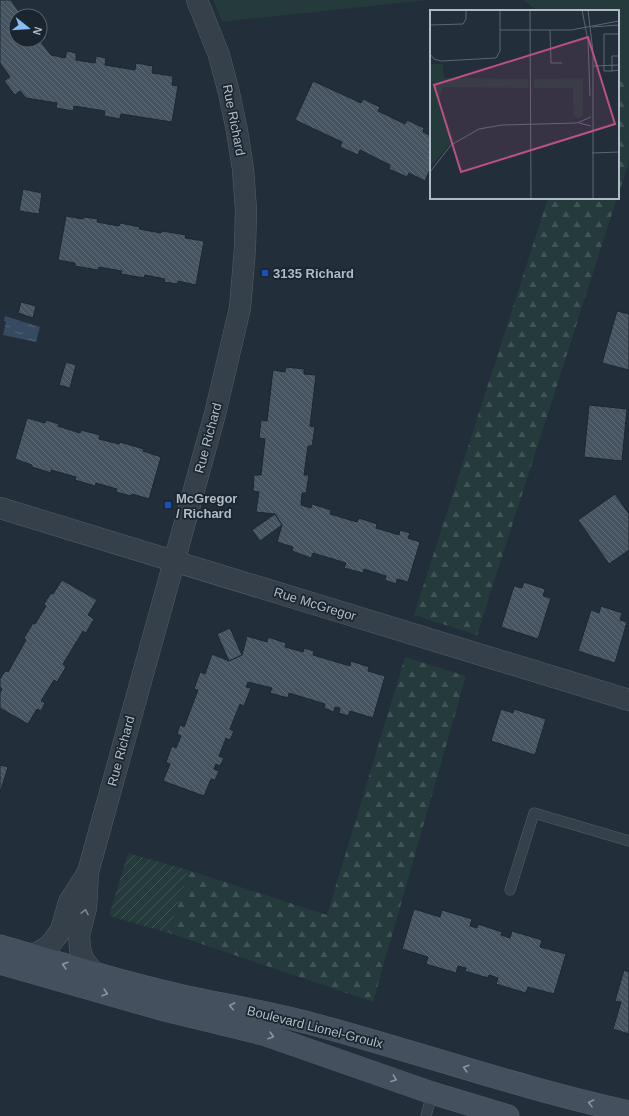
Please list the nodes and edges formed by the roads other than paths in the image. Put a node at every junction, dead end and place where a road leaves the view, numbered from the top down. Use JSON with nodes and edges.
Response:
{"nodes":[{"id":1,"x":197,"y":0,"type":"edge"},
{"id":2,"x":0,"y":508,"type":"edge"},
{"id":3,"x":173,"y":561,"type":"junction"},
{"id":4,"x":629,"y":700,"type":"edge"},
{"id":5,"x":629,"y":841,"type":"edge"},
{"id":6,"x":88,"y":872,"type":"junction"},
{"id":7,"x":510,"y":890,"type":"dead end"},
{"id":8,"x":0,"y":946,"type":"edge"},
{"id":9,"x":34,"y":956,"type":"junction"},
{"id":10,"x":0,"y":963,"type":"edge"},
{"id":11,"x":95,"y":974,"type":"junction"},
{"id":12,"x":432,"y":1093,"type":"junction"},
{"id":13,"x":629,"y":1112,"type":"edge"},
{"id":14,"x":426,"y":1116,"type":"edge"},
{"id":15,"x":508,"y":1116,"type":"edge"}],
"edges":[{"from":1,"to":3,"type":"street","name":"Rue Richard"},
{"from":2,"to":3,"type":"street","name":"Rue McGregor"},
{"from":3,"to":4,"type":"street","name":"Rue McGregor"},
{"from":3,"to":6,"type":"street","name":"Rue Richard"},
{"from":5,"to":7,"type":"lane"},
{"from":6,"to":9,"type":"street","name":"Rue Richard"},
{"from":11,"to":6,"type":"street","name":"Rue Richard","one_way":true},
{"from":8,"to":9,"type":"main road","name":"Boulevard Lionel-Groulx"},
{"from":11,"to":9,"type":"main road","name":"Boulevard Lionel-Groulx","one_way":true},
{"from":10,"to":12,"type":"main road","name":"Boulevard Lionel-Groulx","one_way":true},
{"from":13,"to":11,"type":"main road","name":"Boulevard Lionel-Groulx","one_way":true},
{"from":12,"to":14,"type":"lane"},
{"from":12,"to":15,"type":"main road","name":"Boulevard Lionel-Groulx"}]}
